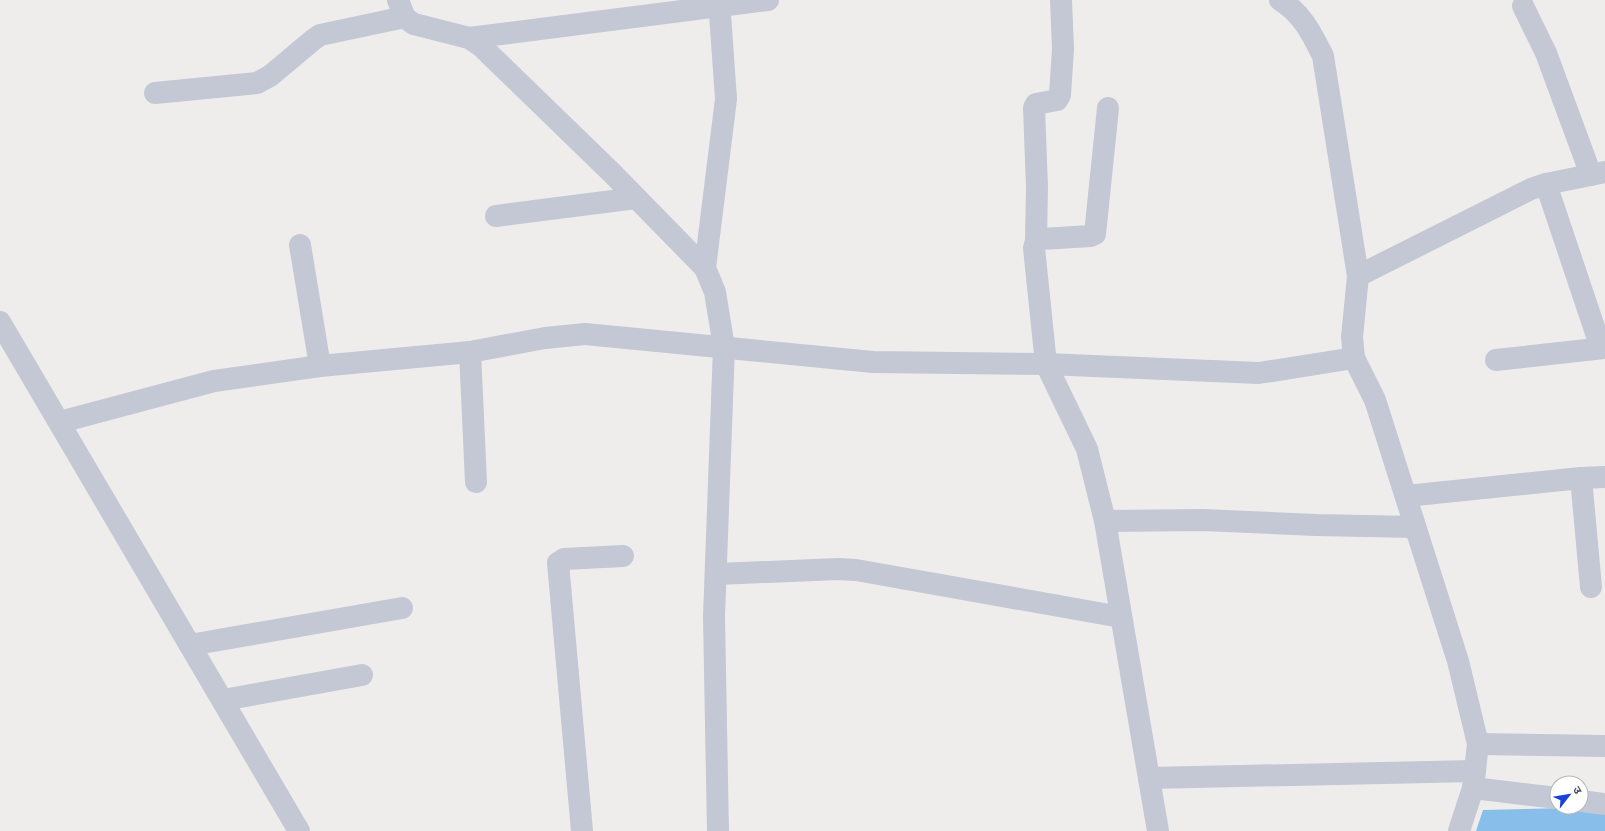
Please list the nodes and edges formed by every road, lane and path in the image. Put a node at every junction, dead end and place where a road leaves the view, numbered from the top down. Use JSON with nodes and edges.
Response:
{"nodes":[{"id":1,"x":768,"y":0,"type":"edge"},
{"id":2,"x":1061,"y":0,"type":"edge"},
{"id":3,"x":1280,"y":0,"type":"edge"},
{"id":4,"x":719,"y":4,"type":"edge"},
{"id":5,"x":1523,"y":6,"type":"dead end"},
{"id":6,"x":401,"y":9,"type":"edge"},
{"id":7,"x":470,"y":38,"type":"junction"},
{"id":8,"x":155,"y":93,"type":"dead end"},
{"id":9,"x":1108,"y":108,"type":"dead end"},
{"id":10,"x":1598,"y":174,"type":"edge"},
{"id":11,"x":1546,"y":184,"type":"junction"},
{"id":12,"x":636,"y":198,"type":"junction"},
{"id":13,"x":496,"y":216,"type":"dead end"},
{"id":14,"x":1036,"y":241,"type":"junction"},
{"id":15,"x":300,"y":244,"type":"dead end"},
{"id":16,"x":705,"y":268,"type":"junction"},
{"id":17,"x":1358,"y":276,"type":"junction"},
{"id":18,"x":0,"y":322,"type":"edge"},
{"id":19,"x":724,"y":347,"type":"junction"},
{"id":20,"x":1603,"y":348,"type":"edge"},
{"id":21,"x":470,"y":352,"type":"junction"},
{"id":22,"x":1354,"y":358,"type":"junction"},
{"id":23,"x":1496,"y":360,"type":"dead end"},
{"id":24,"x":1046,"y":364,"type":"junction"},
{"id":25,"x":320,"y":366,"type":"junction"},
{"id":26,"x":60,"y":422,"type":"junction"},
{"id":27,"x":1605,"y":477,"type":"edge"},
{"id":28,"x":1581,"y":478,"type":"junction"},
{"id":29,"x":476,"y":482,"type":"dead end"},
{"id":30,"x":1406,"y":496,"type":"junction"},
{"id":31,"x":1105,"y":521,"type":"junction"},
{"id":32,"x":1415,"y":527,"type":"junction"},
{"id":33,"x":623,"y":556,"type":"dead end"},
{"id":34,"x":717,"y":574,"type":"junction"},
{"id":35,"x":1591,"y":587,"type":"dead end"},
{"id":36,"x":402,"y":608,"type":"dead end"},
{"id":37,"x":1121,"y":617,"type":"junction"},
{"id":38,"x":190,"y":645,"type":"junction"},
{"id":39,"x":362,"y":675,"type":"dead end"},
{"id":40,"x":223,"y":700,"type":"junction"},
{"id":41,"x":1478,"y":744,"type":"junction"},
{"id":42,"x":1605,"y":746,"type":"edge"},
{"id":43,"x":1149,"y":778,"type":"junction"},
{"id":44,"x":1474,"y":780,"type":"junction"},
{"id":45,"x":1549,"y":796,"type":"edge"},
{"id":46,"x":1589,"y":802,"type":"edge"},
{"id":47,"x":1605,"y":804,"type":"edge"},
{"id":48,"x":299,"y":831,"type":"edge"},
{"id":49,"x":582,"y":831,"type":"edge"},
{"id":50,"x":718,"y":831,"type":"edge"},
{"id":51,"x":1158,"y":831,"type":"edge"},
{"id":52,"x":1459,"y":831,"type":"edge"}],
"edges":[{"from":1,"to":4,"type":"street"},
{"from":2,"to":14,"type":"street"},
{"from":3,"to":17,"type":"street"},
{"from":4,"to":7,"type":"street"},
{"from":4,"to":16,"type":"street"},
{"from":5,"to":10,"type":"street"},
{"from":6,"to":7,"type":"street"},
{"from":6,"to":8,"type":"street"},
{"from":7,"to":12,"type":"street"},
{"from":9,"to":14,"type":"street"},
{"from":10,"to":11,"type":"street"},
{"from":11,"to":17,"type":"street"},
{"from":11,"to":20,"type":"street"},
{"from":12,"to":13,"type":"street"},
{"from":12,"to":16,"type":"street"},
{"from":14,"to":24,"type":"street"},
{"from":15,"to":25,"type":"street"},
{"from":16,"to":19,"type":"street"},
{"from":17,"to":22,"type":"street"},
{"from":18,"to":26,"type":"street"},
{"from":19,"to":21,"type":"street"},
{"from":19,"to":24,"type":"street"},
{"from":19,"to":34,"type":"street"},
{"from":20,"to":23,"type":"street"},
{"from":21,"to":25,"type":"street"},
{"from":21,"to":29,"type":"street"},
{"from":22,"to":24,"type":"street"},
{"from":22,"to":30,"type":"street"},
{"from":24,"to":31,"type":"street"},
{"from":25,"to":26,"type":"street"},
{"from":26,"to":38,"type":"street"},
{"from":27,"to":28,"type":"street"},
{"from":28,"to":30,"type":"street"},
{"from":28,"to":35,"type":"street"},
{"from":30,"to":32,"type":"street"},
{"from":31,"to":32,"type":"street"},
{"from":31,"to":37,"type":"street"},
{"from":32,"to":41,"type":"street"},
{"from":33,"to":49,"type":"street"},
{"from":34,"to":37,"type":"street"},
{"from":34,"to":50,"type":"street"},
{"from":36,"to":38,"type":"street"},
{"from":37,"to":43,"type":"street"},
{"from":38,"to":40,"type":"street"},
{"from":39,"to":40,"type":"street"},
{"from":40,"to":48,"type":"street"},
{"from":41,"to":42,"type":"street"},
{"from":41,"to":44,"type":"street"},
{"from":43,"to":44,"type":"street"},
{"from":43,"to":51,"type":"street"},
{"from":44,"to":45,"type":"street"},
{"from":44,"to":52,"type":"street"},
{"from":46,"to":47,"type":"street"}]}
